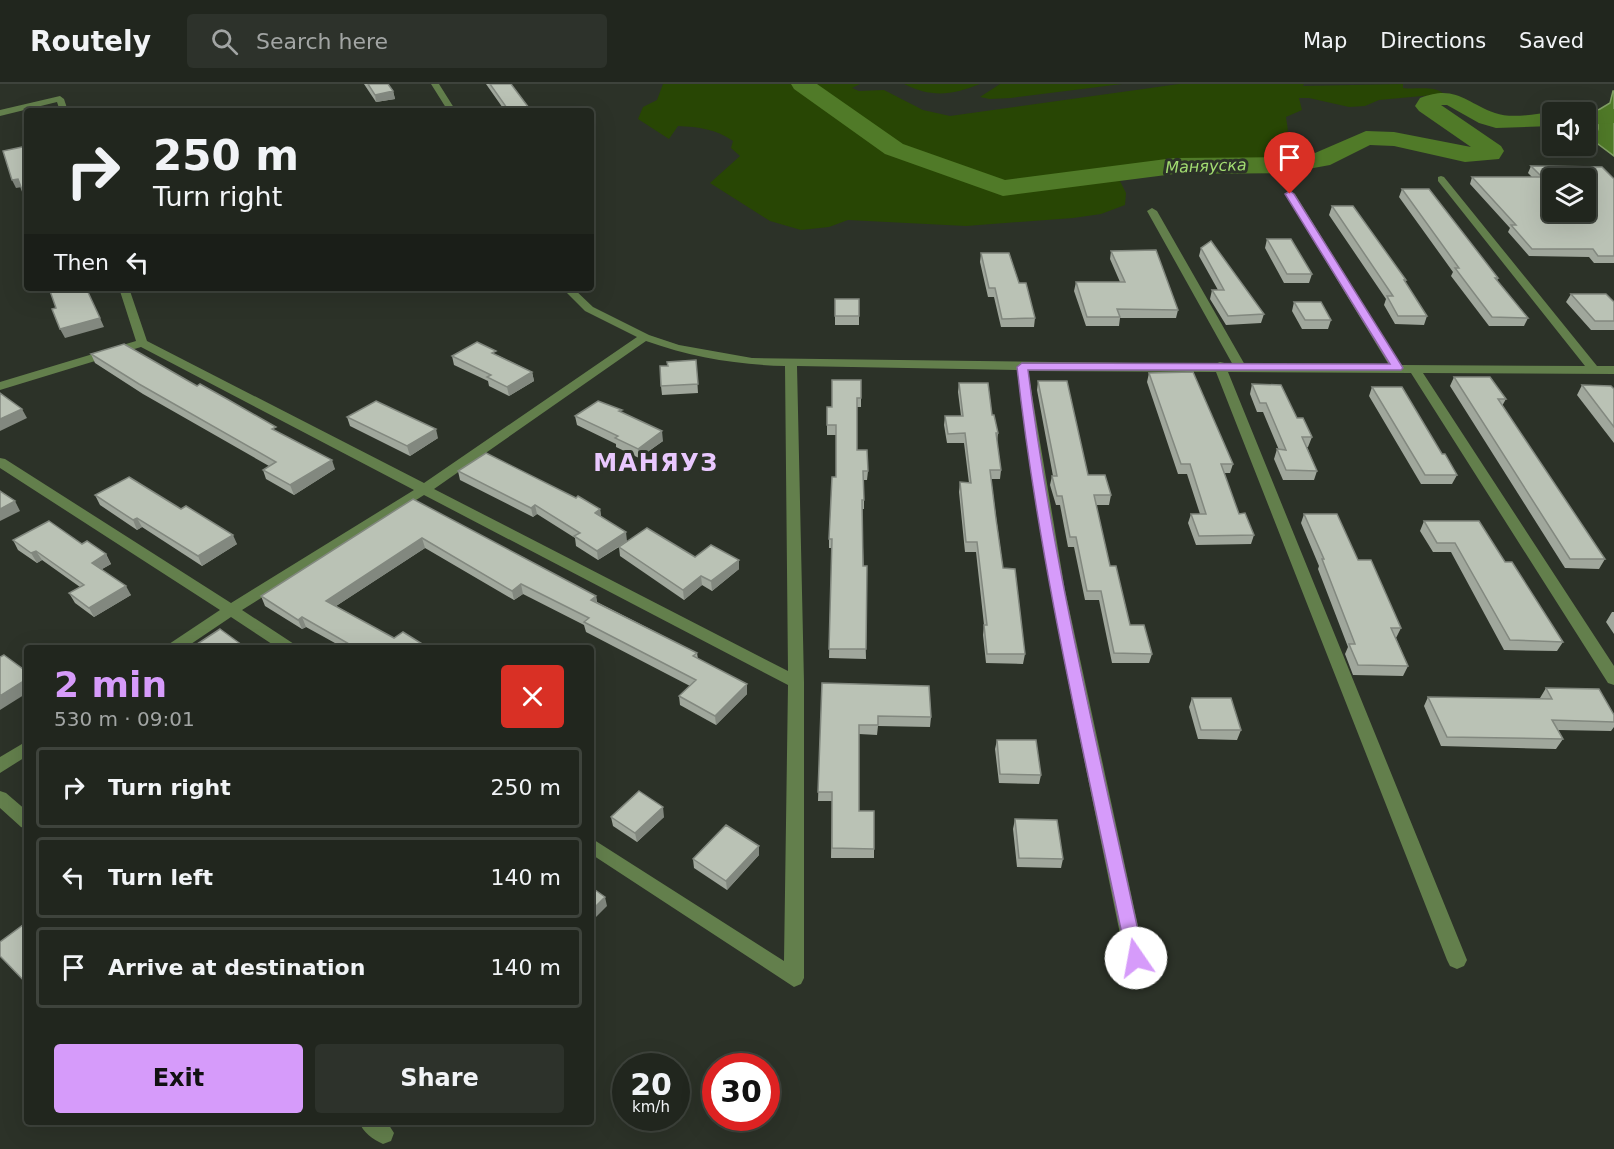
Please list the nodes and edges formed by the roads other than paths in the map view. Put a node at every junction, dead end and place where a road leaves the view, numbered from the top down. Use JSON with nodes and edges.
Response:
{"nodes":[{"id":1,"x":435,"y":84,"type":"edge"},
{"id":2,"x":63,"y":108,"type":"edge"},
{"id":3,"x":450,"y":108,"type":"edge"},
{"id":4,"x":0,"y":113,"type":"edge"},
{"id":5,"x":1441,"y":179,"type":"dead end"},
{"id":6,"x":1290,"y":194,"type":"dead end"},
{"id":7,"x":1152,"y":211,"type":"dead end"},
{"id":8,"x":125,"y":291,"type":"edge"},
{"id":9,"x":570,"y":291,"type":"edge"},
{"id":10,"x":645,"y":337,"type":"junction"},
{"id":11,"x":142,"y":343,"type":"junction"},
{"id":12,"x":791,"y":364,"type":"junction"},
{"id":13,"x":1220,"y":366,"type":"junction"},
{"id":14,"x":1240,"y":366,"type":"junction"},
{"id":15,"x":1022,"y":367,"type":"junction"},
{"id":16,"x":1397,"y":368,"type":"junction"},
{"id":17,"x":1414,"y":368,"type":"junction"},
{"id":18,"x":1593,"y":369,"type":"junction"},
{"id":19,"x":1614,"y":370,"type":"edge"},
{"id":20,"x":0,"y":386,"type":"edge"},
{"id":21,"x":0,"y":462,"type":"edge"},
{"id":22,"x":426,"y":488,"type":"junction"},
{"id":23,"x":231,"y":610,"type":"junction"},
{"id":24,"x":178,"y":645,"type":"edge"},
{"id":25,"x":284,"y":645,"type":"edge"},
{"id":26,"x":1614,"y":679,"type":"edge"},
{"id":27,"x":796,"y":681,"type":"junction"},
{"id":28,"x":24,"y":749,"type":"edge"},
{"id":29,"x":0,"y":766,"type":"edge"},
{"id":30,"x":0,"y":798,"type":"edge"},
{"id":31,"x":24,"y":819,"type":"edge"},
{"id":32,"x":594,"y":847,"type":"edge"},
{"id":33,"x":1136,"y":958,"type":"dead end"},
{"id":34,"x":1457,"y":960,"type":"dead end"}],
"edges":[{"from":1,"to":3,"type":"street"},
{"from":2,"to":4,"type":"street"},
{"from":5,"to":18,"type":"street"},
{"from":6,"to":16,"type":"street"},
{"from":7,"to":14,"type":"street"},
{"from":8,"to":11,"type":"street"},
{"from":9,"to":10,"type":"street"},
{"from":10,"to":12,"type":"street"},
{"from":10,"to":22,"type":"street"},
{"from":11,"to":20,"type":"street"},
{"from":11,"to":22,"type":"street"},
{"from":12,"to":15,"type":"street"},
{"from":12,"to":27,"type":"street"},
{"from":13,"to":14,"type":"street"},
{"from":13,"to":15,"type":"street"},
{"from":13,"to":34,"type":"street"},
{"from":14,"to":16,"type":"street"},
{"from":15,"to":33,"type":"street"},
{"from":16,"to":17,"type":"street"},
{"from":17,"to":18,"type":"street"},
{"from":17,"to":26,"type":"street"},
{"from":18,"to":19,"type":"street"},
{"from":21,"to":23,"type":"street"},
{"from":22,"to":23,"type":"street"},
{"from":22,"to":27,"type":"street"},
{"from":23,"to":24,"type":"street"},
{"from":23,"to":25,"type":"street"},
{"from":27,"to":32,"type":"street"},
{"from":28,"to":29,"type":"street"},
{"from":30,"to":31,"type":"street"}]}
